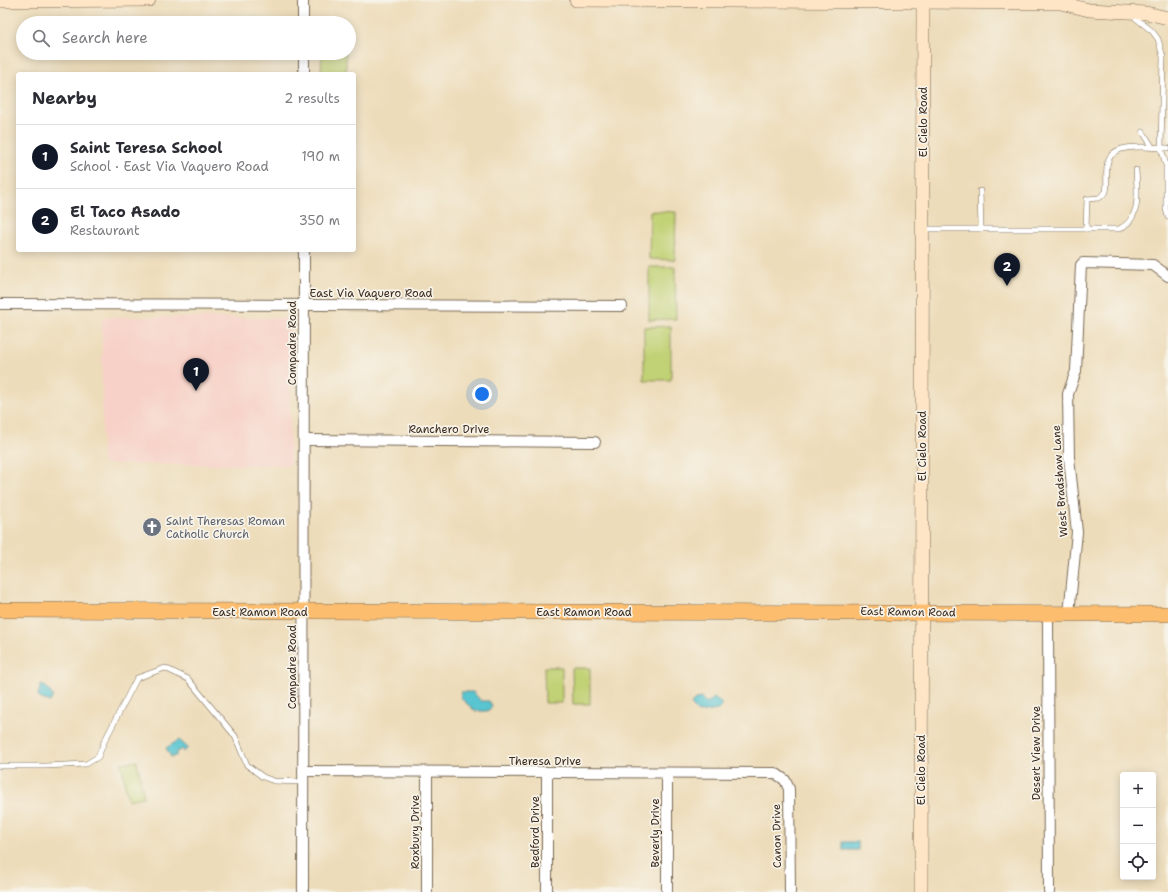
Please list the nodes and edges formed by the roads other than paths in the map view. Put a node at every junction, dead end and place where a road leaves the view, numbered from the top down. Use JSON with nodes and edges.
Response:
{"nodes":[{"id":1,"x":149,"y":0,"type":"edge"},
{"id":2,"x":303,"y":0,"type":"edge"},
{"id":3,"x":576,"y":0,"type":"edge"},
{"id":4,"x":0,"y":1,"type":"edge"},
{"id":5,"x":613,"y":1,"type":"edge"},
{"id":6,"x":782,"y":1,"type":"edge"},
{"id":7,"x":923,"y":1,"type":"edge"},
{"id":8,"x":1057,"y":2,"type":"edge"},
{"id":9,"x":1125,"y":11,"type":"junction"},
{"id":10,"x":303,"y":16,"type":"edge"},
{"id":11,"x":1168,"y":18,"type":"edge"},
{"id":12,"x":304,"y":60,"type":"edge"},
{"id":13,"x":304,"y":72,"type":"edge"},
{"id":14,"x":1143,"y":132,"type":"dead end"},
{"id":15,"x":1153,"y":148,"type":"junction"},
{"id":16,"x":1161,"y":148,"type":"junction"},
{"id":17,"x":1168,"y":148,"type":"edge"},
{"id":18,"x":1136,"y":170,"type":"dead end"},
{"id":19,"x":980,"y":191,"type":"dead end"},
{"id":20,"x":1168,"y":217,"type":"edge"},
{"id":21,"x":922,"y":229,"type":"junction"},
{"id":22,"x":981,"y":229,"type":"junction"},
{"id":23,"x":1086,"y":229,"type":"junction"},
{"id":24,"x":304,"y":252,"type":"edge"},
{"id":25,"x":1168,"y":276,"type":"edge"},
{"id":26,"x":0,"y":304,"type":"edge"},
{"id":27,"x":304,"y":305,"type":"junction"},
{"id":28,"x":622,"y":306,"type":"dead end"},
{"id":29,"x":304,"y":440,"type":"junction"},
{"id":30,"x":595,"y":442,"type":"dead end"},
{"id":31,"x":0,"y":610,"type":"edge"},
{"id":32,"x":304,"y":612,"type":"junction"},
{"id":33,"x":922,"y":612,"type":"junction"},
{"id":34,"x":1048,"y":614,"type":"junction"},
{"id":35,"x":1070,"y":614,"type":"junction"},
{"id":36,"x":1168,"y":614,"type":"edge"},
{"id":37,"x":0,"y":766,"type":"edge"},
{"id":38,"x":303,"y":771,"type":"junction"},
{"id":39,"x":427,"y":772,"type":"junction"},
{"id":40,"x":547,"y":773,"type":"junction"},
{"id":41,"x":667,"y":773,"type":"junction"},
{"id":42,"x":785,"y":780,"type":"joint"},
{"id":43,"x":303,"y":782,"type":"junction"},
{"id":44,"x":303,"y":892,"type":"edge"},
{"id":45,"x":427,"y":892,"type":"edge"},
{"id":46,"x":547,"y":892,"type":"edge"},
{"id":47,"x":667,"y":892,"type":"edge"},
{"id":48,"x":790,"y":892,"type":"edge"},
{"id":49,"x":921,"y":892,"type":"edge"},
{"id":50,"x":1049,"y":892,"type":"edge"}],
"edges":[{"from":1,"to":4,"type":"street"},
{"from":2,"to":10,"type":"street"},
{"from":3,"to":5,"type":"street"},
{"from":5,"to":6,"type":"street"},
{"from":6,"to":7,"type":"street"},
{"from":7,"to":8,"type":"street"},
{"from":7,"to":21,"type":"street","name":"El Cielo Road"},
{"from":8,"to":9,"type":"street"},
{"from":9,"to":11,"type":"street"},
{"from":9,"to":16,"type":"lane"},
{"from":12,"to":13,"type":"street"},
{"from":14,"to":15,"type":"lane"},
{"from":15,"to":16,"type":"lane"},
{"from":15,"to":23,"type":"lane"},
{"from":16,"to":17,"type":"lane"},
{"from":16,"to":20,"type":"lane"},
{"from":18,"to":23,"type":"lane"},
{"from":19,"to":22,"type":"lane"},
{"from":21,"to":22,"type":"lane"},
{"from":21,"to":33,"type":"street","name":"El Cielo Road"},
{"from":22,"to":23,"type":"lane"},
{"from":24,"to":27,"type":"street","name":"Compadre Road"},
{"from":25,"to":35,"type":"street","name":"West Bradshaw Lane"},
{"from":26,"to":27,"type":"street","name":"East Via Vaquero Road"},
{"from":27,"to":28,"type":"street","name":"East Via Vaquero Road"},
{"from":27,"to":29,"type":"street","name":"Compadre Road"},
{"from":29,"to":30,"type":"street","name":"Ranchero Drive"},
{"from":29,"to":32,"type":"street","name":"Compadre Road"},
{"from":31,"to":32,"type":"main road","name":"East Ramon Road"},
{"from":32,"to":33,"type":"main road","name":"East Ramon Road"},
{"from":32,"to":38,"type":"street","name":"Compadre Road"},
{"from":33,"to":34,"type":"main road","name":"East Ramon Road"},
{"from":33,"to":49,"type":"street","name":"El Cielo Road"},
{"from":34,"to":35,"type":"main road","name":"East Ramon Road"},
{"from":34,"to":50,"type":"street","name":"Desert View Drive"},
{"from":35,"to":36,"type":"main road","name":"East Ramon Road"},
{"from":37,"to":43,"type":"lane"},
{"from":38,"to":39,"type":"street","name":"Theresa Drive"},
{"from":38,"to":43,"type":"street","name":"Compadre Road"},
{"from":39,"to":40,"type":"street","name":"Theresa Drive"},
{"from":39,"to":45,"type":"street","name":"Roxbury Drive"},
{"from":40,"to":41,"type":"street","name":"Theresa Drive"},
{"from":40,"to":46,"type":"street","name":"Bedford Drive"},
{"from":41,"to":42,"type":"street","name":"Theresa Drive"},
{"from":41,"to":47,"type":"street","name":"Beverly Drive"},
{"from":42,"to":48,"type":"street","name":"Canon Drive"},
{"from":43,"to":44,"type":"street","name":"Compadre Road"}]}
